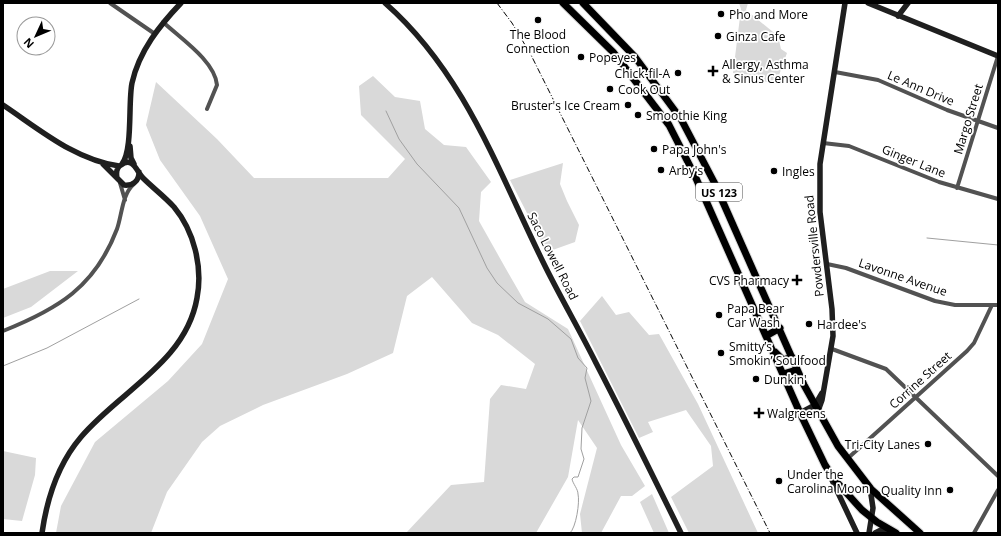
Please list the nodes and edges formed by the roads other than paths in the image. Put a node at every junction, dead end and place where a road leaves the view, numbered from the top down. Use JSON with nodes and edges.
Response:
{"nodes":[{"id":1,"x":110,"y":3,"type":"edge"},
{"id":2,"x":181,"y":3,"type":"edge"},
{"id":3,"x":385,"y":3,"type":"edge"},
{"id":4,"x":563,"y":3,"type":"edge"},
{"id":5,"x":583,"y":3,"type":"edge"},
{"id":6,"x":845,"y":3,"type":"edge"},
{"id":7,"x":868,"y":3,"type":"edge"},
{"id":8,"x":908,"y":3,"type":"edge"},
{"id":9,"x":898,"y":16,"type":"junction"},
{"id":10,"x":163,"y":22,"type":"junction"},
{"id":11,"x":155,"y":34,"type":"junction"},
{"id":12,"x":623,"y":42,"type":"junction"},
{"id":13,"x":613,"y":52,"type":"junction"},
{"id":14,"x":998,"y":56,"type":"edge"},
{"id":15,"x":835,"y":72,"type":"junction"},
{"id":16,"x":3,"y":105,"type":"edge"},
{"id":17,"x":207,"y":109,"type":"dead end"},
{"id":18,"x":977,"y":122,"type":"junction"},
{"id":19,"x":998,"y":128,"type":"edge"},
{"id":20,"x":128,"y":136,"type":"junction"},
{"id":21,"x":824,"y":143,"type":"junction"},
{"id":22,"x":100,"y":162,"type":"junction"},
{"id":23,"x":134,"y":164,"type":"junction"},
{"id":24,"x":120,"y":165,"type":"junction"},
{"id":25,"x":138,"y":170,"type":"junction"},
{"id":26,"x":118,"y":180,"type":"junction"},
{"id":27,"x":135,"y":183,"type":"junction"},
{"id":28,"x":957,"y":188,"type":"junction"},
{"id":29,"x":156,"y":189,"type":"junction"},
{"id":30,"x":718,"y":192,"type":"junction"},
{"id":31,"x":705,"y":197,"type":"junction"},
{"id":32,"x":998,"y":199,"type":"edge"},
{"id":33,"x":125,"y":200,"type":"junction"},
{"id":34,"x":827,"y":264,"type":"junction"},
{"id":35,"x":992,"y":305,"type":"junction"},
{"id":36,"x":998,"y":305,"type":"edge"},
{"id":37,"x":780,"y":328,"type":"junction"},
{"id":38,"x":3,"y":332,"type":"edge"},
{"id":39,"x":766,"y":336,"type":"junction"},
{"id":40,"x":771,"y":348,"type":"junction"},
{"id":41,"x":832,"y":349,"type":"junction"},
{"id":42,"x":792,"y":357,"type":"junction"},
{"id":43,"x":783,"y":374,"type":"junction"},
{"id":44,"x":802,"y":380,"type":"junction"},
{"id":45,"x":916,"y":396,"type":"junction"},
{"id":46,"x":816,"y":408,"type":"junction"},
{"id":47,"x":800,"y":413,"type":"junction"},
{"id":48,"x":848,"y":459,"type":"junction"},
{"id":49,"x":825,"y":465,"type":"junction"},
{"id":50,"x":998,"y":476,"type":"edge"},
{"id":51,"x":869,"y":486,"type":"junction"},
{"id":52,"x":998,"y":490,"type":"edge"},
{"id":53,"x":872,"y":517,"type":"junction"},
{"id":54,"x":894,"y":532,"type":"edge"},
{"id":55,"x":42,"y":533,"type":"edge"},
{"id":56,"x":681,"y":533,"type":"edge"},
{"id":57,"x":857,"y":533,"type":"edge"},
{"id":58,"x":869,"y":533,"type":"edge"},
{"id":59,"x":875,"y":533,"type":"edge"},
{"id":60,"x":920,"y":533,"type":"edge"},
{"id":61,"x":974,"y":533,"type":"edge"}],
"edges":[{"from":1,"to":11,"type":"street"},
{"from":2,"to":10,"type":"street"},
{"from":3,"to":56,"type":"street","name":"Saco Lowell Road"},
{"from":4,"to":13,"type":"highway","number":"US 123"},
{"from":5,"to":12,"type":"highway","number":"US 123"},
{"from":6,"to":15,"type":"street","name":"Powdersville Road"},
{"from":7,"to":9,"type":"street"},
{"from":8,"to":9,"type":"street"},
{"from":9,"to":14,"type":"street"},
{"from":10,"to":11,"type":"street"},
{"from":10,"to":17,"type":"street"},
{"from":11,"to":20,"type":"street"},
{"from":12,"to":13,"type":"highway"},
{"from":12,"to":30,"type":"highway","number":"US 123"},
{"from":13,"to":31,"type":"highway","number":"US 123"},
{"from":14,"to":18,"type":"street","name":"Margo Street"},
{"from":15,"to":18,"type":"street","name":"Le Ann Drive"},
{"from":15,"to":21,"type":"street","name":"Powdersville Road"},
{"from":16,"to":22,"type":"street"},
{"from":18,"to":19,"type":"street","name":"Le Ann Drive"},
{"from":18,"to":28,"type":"street","name":"Margo Street"},
{"from":20,"to":23,"type":"street"},
{"from":20,"to":24,"type":"street"},
{"from":21,"to":28,"type":"street","name":"Ginger Lane"},
{"from":21,"to":34,"type":"street","name":"Powdersville Road"},
{"from":22,"to":24,"type":"street"},
{"from":22,"to":26,"type":"street"},
{"from":23,"to":24,"type":"street"},
{"from":23,"to":25,"type":"street"},
{"from":24,"to":26,"type":"street"},
{"from":25,"to":27,"type":"street"},
{"from":25,"to":29,"type":"street"},
{"from":26,"to":27,"type":"street"},
{"from":26,"to":33,"type":"street"},
{"from":27,"to":29,"type":"street"},
{"from":27,"to":33,"type":"street"},
{"from":28,"to":32,"type":"street","name":"Ginger Lane"},
{"from":29,"to":55,"type":"street"},
{"from":30,"to":31,"type":"highway"},
{"from":30,"to":37,"type":"highway","number":"US 123"},
{"from":31,"to":39,"type":"highway","number":"US 123"},
{"from":33,"to":38,"type":"street"},
{"from":34,"to":35,"type":"street","name":"Lavonne Avenue"},
{"from":34,"to":41,"type":"street","name":"Powdersville Road"},
{"from":35,"to":36,"type":"street","name":"Lavonne Avenue"},
{"from":35,"to":45,"type":"street","name":"Corrine Street"},
{"from":37,"to":39,"type":"highway"},
{"from":37,"to":42,"type":"highway","number":"US 123"},
{"from":39,"to":40,"type":"highway","number":"US 123"},
{"from":40,"to":42,"type":"highway"},
{"from":40,"to":43,"type":"highway","number":"US 123"},
{"from":41,"to":45,"type":"street"},
{"from":41,"to":46,"type":"street","name":"Powdersville Road"},
{"from":42,"to":44,"type":"highway","number":"US 123"},
{"from":43,"to":44,"type":"highway"},
{"from":43,"to":47,"type":"highway","number":"US 123"},
{"from":44,"to":46,"type":"highway","number":"US 123"},
{"from":45,"to":48,"type":"street","name":"Corrine Street"},
{"from":45,"to":50,"type":"street"},
{"from":46,"to":47,"type":"street"},
{"from":46,"to":48,"type":"highway","number":"US 123"},
{"from":47,"to":49,"type":"highway","number":"US 123"},
{"from":48,"to":51,"type":"highway","number":"US 123"},
{"from":49,"to":53,"type":"highway","number":"US 123"},
{"from":49,"to":57,"type":"street"},
{"from":51,"to":53,"type":"street"},
{"from":51,"to":60,"type":"highway","number":"US 123"},
{"from":52,"to":61,"type":"street"},
{"from":53,"to":54,"type":"highway","number":"US 123"},
{"from":53,"to":58,"type":"street"},
{"from":54,"to":59,"type":"street"}]}
